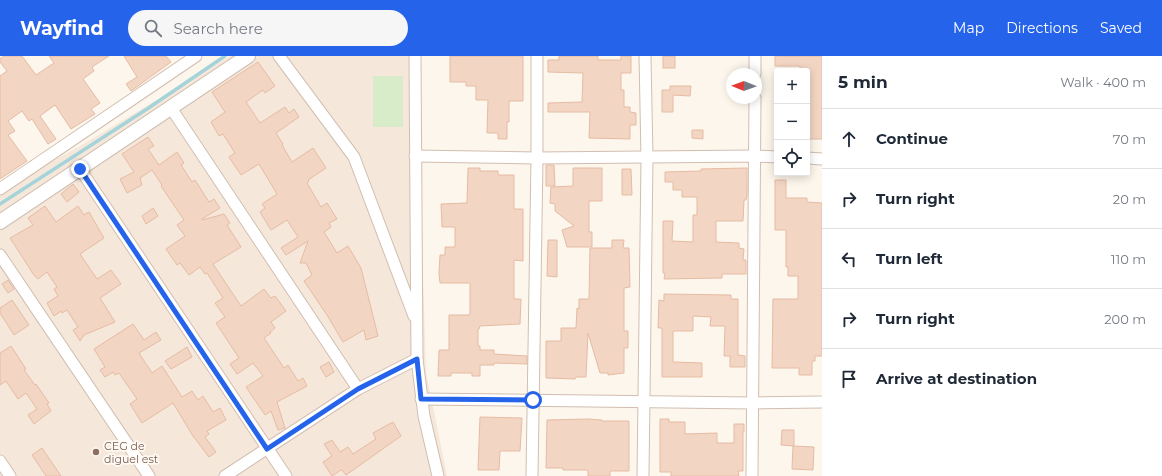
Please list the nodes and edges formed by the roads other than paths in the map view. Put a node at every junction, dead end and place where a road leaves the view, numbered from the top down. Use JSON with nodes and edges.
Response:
{"nodes":[{"id":1,"x":196,"y":56,"type":"edge"},
{"id":2,"x":248,"y":56,"type":"edge"},
{"id":3,"x":279,"y":56,"type":"edge"},
{"id":4,"x":415,"y":56,"type":"edge"},
{"id":5,"x":537,"y":56,"type":"edge"},
{"id":6,"x":645,"y":56,"type":"edge"},
{"id":7,"x":755,"y":56,"type":"edge"},
{"id":8,"x":755,"y":68,"type":"edge"},
{"id":9,"x":754,"y":104,"type":"edge"},
{"id":10,"x":171,"y":108,"type":"junction"},
{"id":11,"x":415,"y":156,"type":"junction"},
{"id":12,"x":754,"y":156,"type":"junction"},
{"id":13,"x":774,"y":157,"type":"edge"},
{"id":14,"x":537,"y":158,"type":"junction"},
{"id":15,"x":647,"y":158,"type":"junction"},
{"id":16,"x":810,"y":158,"type":"edge"},
{"id":17,"x":822,"y":159,"type":"edge"},
{"id":18,"x":80,"y":169,"type":"junction"},
{"id":19,"x":0,"y":189,"type":"edge"},
{"id":20,"x":0,"y":222,"type":"edge"},
{"id":21,"x":0,"y":255,"type":"edge"},
{"id":22,"x":416,"y":322,"type":"junction"},
{"id":23,"x":417,"y":359,"type":"junction"},
{"id":24,"x":358,"y":389,"type":"junction"},
{"id":25,"x":421,"y":399,"type":"junction"},
{"id":26,"x":533,"y":400,"type":"junction"},
{"id":27,"x":644,"y":402,"type":"junction"},
{"id":28,"x":822,"y":402,"type":"edge"},
{"id":29,"x":753,"y":403,"type":"junction"},
{"id":30,"x":267,"y":449,"type":"junction"},
{"id":31,"x":0,"y":462,"type":"edge"},
{"id":32,"x":10,"y":476,"type":"edge"},
{"id":33,"x":149,"y":476,"type":"edge"},
{"id":34,"x":225,"y":476,"type":"edge"},
{"id":35,"x":286,"y":476,"type":"edge"},
{"id":36,"x":438,"y":476,"type":"edge"},
{"id":37,"x":532,"y":476,"type":"edge"},
{"id":38,"x":643,"y":476,"type":"edge"},
{"id":39,"x":752,"y":476,"type":"edge"}],
"edges":[{"from":1,"to":19,"type":"street"},
{"from":2,"to":10,"type":"street"},
{"from":3,"to":22,"type":"street"},
{"from":4,"to":11,"type":"street"},
{"from":5,"to":14,"type":"street"},
{"from":6,"to":15,"type":"street"},
{"from":7,"to":8,"type":"street"},
{"from":9,"to":12,"type":"street"},
{"from":10,"to":18,"type":"street"},
{"from":10,"to":24,"type":"street"},
{"from":11,"to":14,"type":"street"},
{"from":11,"to":22,"type":"street"},
{"from":12,"to":13,"type":"street"},
{"from":12,"to":15,"type":"street"},
{"from":12,"to":29,"type":"street"},
{"from":14,"to":15,"type":"street"},
{"from":14,"to":26,"type":"street"},
{"from":15,"to":27,"type":"street"},
{"from":16,"to":17,"type":"street"},
{"from":18,"to":20,"type":"street"},
{"from":18,"to":30,"type":"street"},
{"from":21,"to":33,"type":"street"},
{"from":22,"to":23,"type":"street"},
{"from":23,"to":24,"type":"street"},
{"from":23,"to":25,"type":"street"},
{"from":24,"to":30,"type":"street"},
{"from":25,"to":26,"type":"street"},
{"from":25,"to":36,"type":"street"},
{"from":26,"to":27,"type":"street"},
{"from":26,"to":37,"type":"street"},
{"from":27,"to":29,"type":"street"},
{"from":27,"to":38,"type":"street"},
{"from":28,"to":29,"type":"street"},
{"from":29,"to":39,"type":"street"},
{"from":30,"to":34,"type":"street"},
{"from":30,"to":35,"type":"street"},
{"from":31,"to":32,"type":"street"}]}
